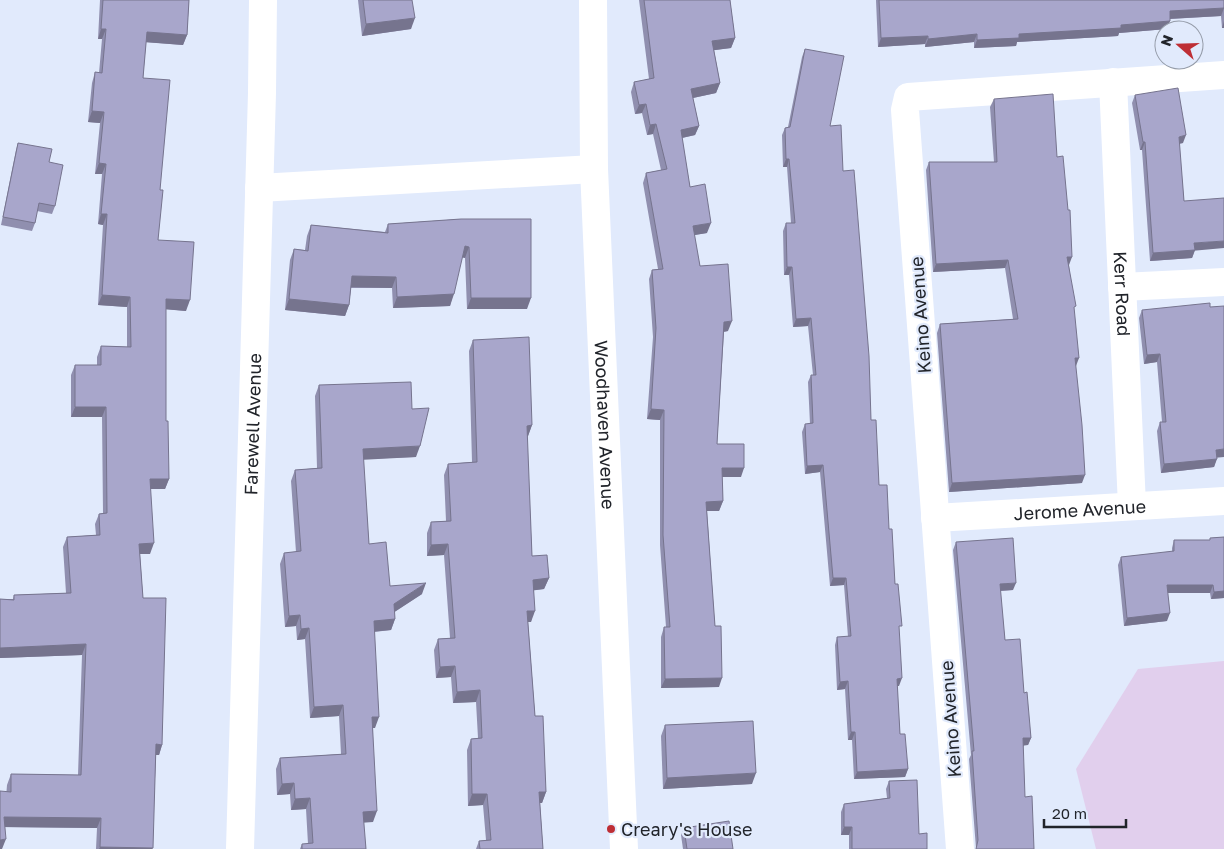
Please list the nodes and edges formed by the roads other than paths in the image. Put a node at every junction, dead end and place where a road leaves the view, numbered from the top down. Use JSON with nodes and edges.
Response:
{"nodes":[{"id":1,"x":263,"y":0,"type":"edge"},
{"id":2,"x":593,"y":0,"type":"edge"},
{"id":3,"x":1224,"y":75,"type":"edge"},
{"id":4,"x":1113,"y":82,"type":"junction"},
{"id":5,"x":594,"y":170,"type":"junction"},
{"id":6,"x":259,"y":188,"type":"junction"},
{"id":7,"x":1224,"y":282,"type":"edge"},
{"id":8,"x":1122,"y":287,"type":"junction"},
{"id":9,"x":1224,"y":501,"type":"edge"},
{"id":10,"x":1132,"y":506,"type":"junction"},
{"id":11,"x":935,"y":518,"type":"junction"},
{"id":12,"x":240,"y":849,"type":"edge"},
{"id":13,"x":624,"y":849,"type":"edge"},
{"id":14,"x":960,"y":849,"type":"edge"}],
"edges":[{"from":1,"to":6,"type":"street","name":"Farewell Avenue"},
{"from":2,"to":5,"type":"street","name":"Woodhaven Avenue"},
{"from":3,"to":4,"type":"street","name":"Keino Avenue"},
{"from":4,"to":8,"type":"street","name":"Kerr Road"},
{"from":4,"to":11,"type":"street","name":"Keino Avenue"},
{"from":5,"to":6,"type":"street"},
{"from":5,"to":13,"type":"street","name":"Woodhaven Avenue"},
{"from":6,"to":12,"type":"street","name":"Farewell Avenue"},
{"from":7,"to":8,"type":"street"},
{"from":8,"to":10,"type":"street","name":"Kerr Road"},
{"from":9,"to":10,"type":"street","name":"Jerome Avenue"},
{"from":10,"to":11,"type":"street","name":"Jerome Avenue"},
{"from":11,"to":14,"type":"street","name":"Keino Avenue"}]}
